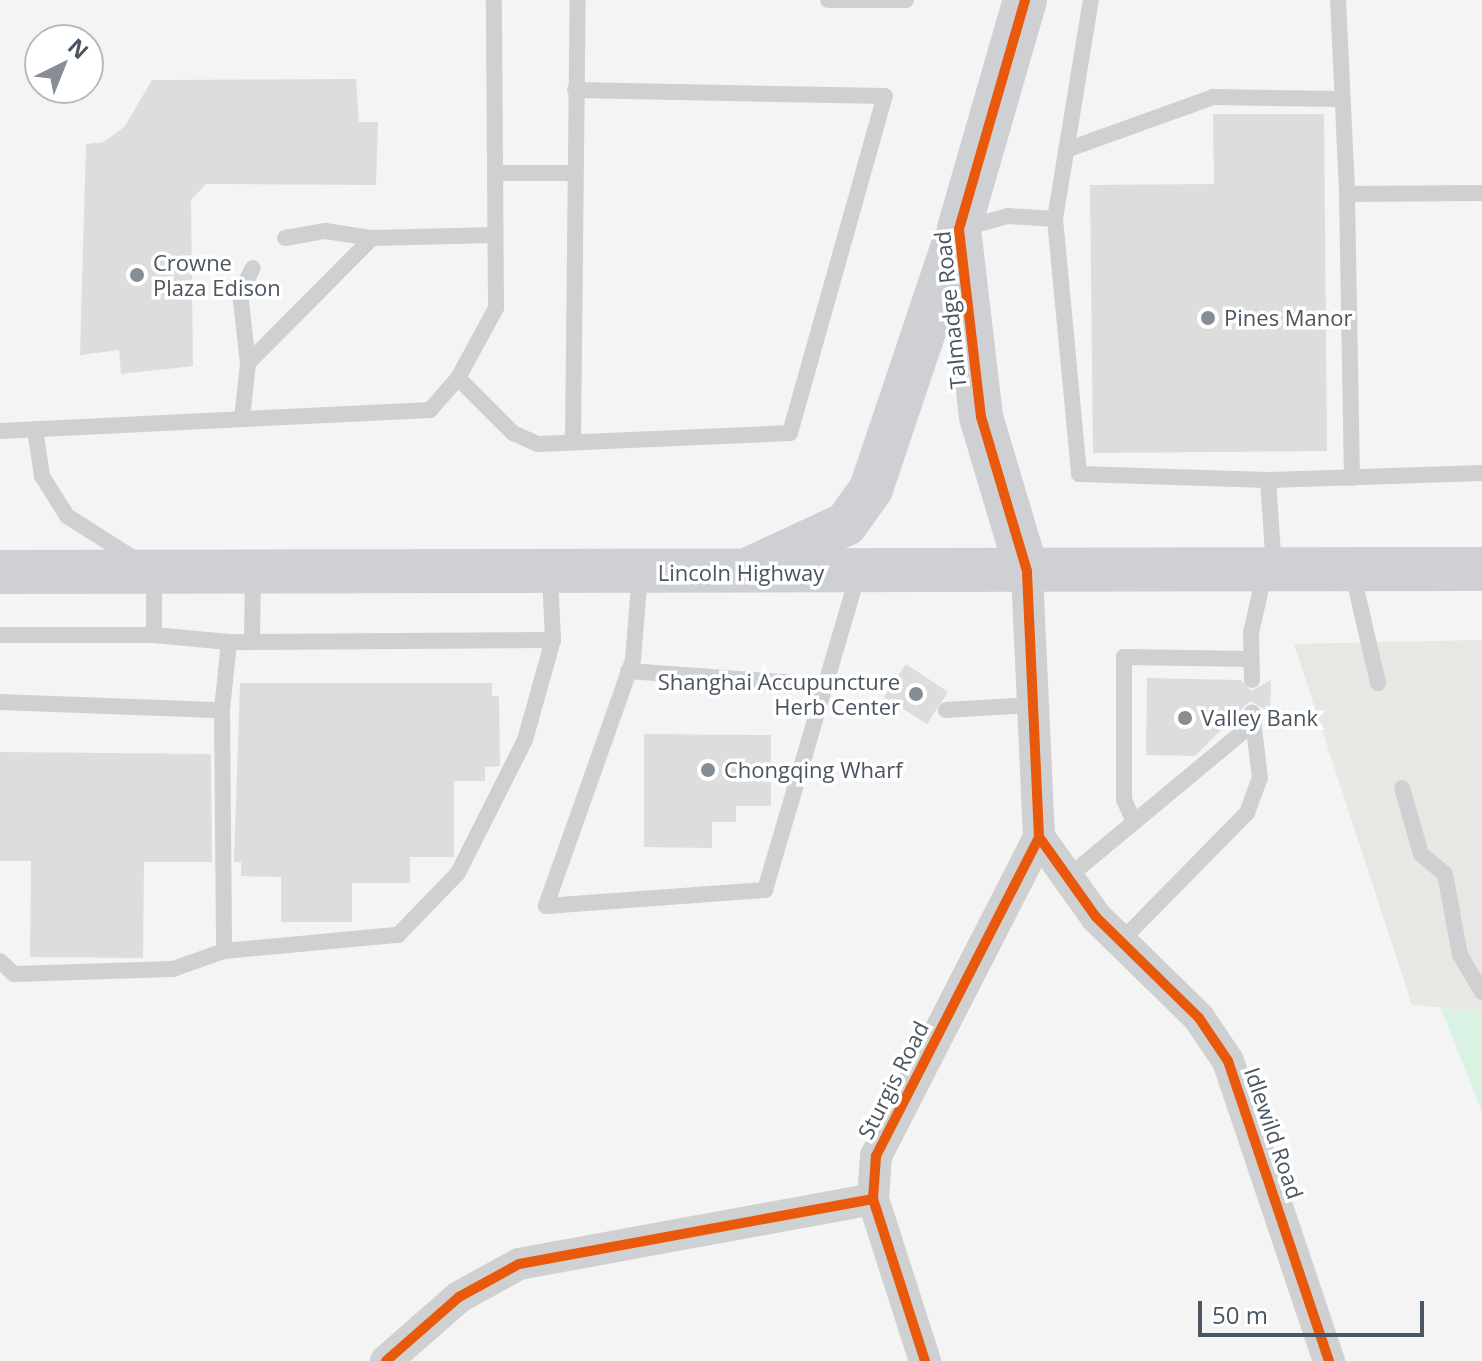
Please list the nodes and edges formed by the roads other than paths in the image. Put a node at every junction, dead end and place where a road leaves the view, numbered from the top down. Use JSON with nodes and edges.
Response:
{"nodes":[{"id":1,"x":494,"y":0,"type":"edge"},
{"id":2,"x":578,"y":0,"type":"edge"},
{"id":3,"x":828,"y":0,"type":"edge"},
{"id":4,"x":906,"y":0,"type":"edge"},
{"id":5,"x":1025,"y":0,"type":"edge"},
{"id":6,"x":1091,"y":0,"type":"edge"},
{"id":7,"x":1338,"y":0,"type":"edge"},
{"id":8,"x":575,"y":90,"type":"junction"},
{"id":9,"x":1340,"y":99,"type":"junction"},
{"id":10,"x":1066,"y":150,"type":"junction"},
{"id":11,"x":495,"y":173,"type":"junction"},
{"id":12,"x":574,"y":173,"type":"junction"},
{"id":13,"x":1482,"y":193,"type":"edge"},
{"id":14,"x":1347,"y":194,"type":"junction"},
{"id":15,"x":1055,"y":219,"type":"junction"},
{"id":16,"x":959,"y":229,"type":"junction"},
{"id":17,"x":495,"y":235,"type":"junction"},
{"id":18,"x":285,"y":238,"type":"dead end"},
{"id":19,"x":372,"y":238,"type":"junction"},
{"id":20,"x":253,"y":268,"type":"dead end"},
{"id":21,"x":248,"y":363,"type":"junction"},
{"id":22,"x":458,"y":378,"type":"junction"},
{"id":23,"x":242,"y":419,"type":"junction"},
{"id":24,"x":35,"y":429,"type":"junction"},
{"id":25,"x":0,"y":431,"type":"edge"},
{"id":26,"x":573,"y":442,"type":"junction"},
{"id":27,"x":1482,"y":473,"type":"edge"},
{"id":28,"x":1352,"y":478,"type":"junction"},
{"id":29,"x":1268,"y":480,"type":"junction"},
{"id":30,"x":1482,"y":569,"type":"edge"},
{"id":31,"x":1270,"y":570,"type":"junction"},
{"id":32,"x":1352,"y":570,"type":"junction"},
{"id":33,"x":1027,"y":571,"type":"junction"},
{"id":34,"x":0,"y":572,"type":"edge"},
{"id":35,"x":154,"y":572,"type":"junction"},
{"id":36,"x":253,"y":572,"type":"junction"},
{"id":37,"x":858,"y":572,"type":"junction"},
{"id":38,"x":550,"y":573,"type":"junction"},
{"id":39,"x":640,"y":573,"type":"junction"},
{"id":40,"x":740,"y":573,"type":"junction"},
{"id":41,"x":0,"y":635,"type":"edge"},
{"id":42,"x":154,"y":635,"type":"junction"},
{"id":43,"x":553,"y":640,"type":"junction"},
{"id":44,"x":229,"y":642,"type":"junction"},
{"id":45,"x":252,"y":642,"type":"junction"},
{"id":46,"x":1251,"y":659,"type":"junction"},
{"id":47,"x":628,"y":671,"type":"junction"},
{"id":48,"x":1252,"y":680,"type":"dead end"},
{"id":49,"x":1378,"y":683,"type":"dead end"},
{"id":50,"x":824,"y":685,"type":"junction"},
{"id":51,"x":0,"y":702,"type":"edge"},
{"id":52,"x":1033,"y":705,"type":"junction"},
{"id":53,"x":222,"y":710,"type":"junction"},
{"id":54,"x":946,"y":710,"type":"dead end"},
{"id":55,"x":1402,"y":788,"type":"dead end"},
{"id":56,"x":1134,"y":822,"type":"junction"},
{"id":57,"x":1039,"y":837,"type":"junction"},
{"id":58,"x":1068,"y":877,"type":"junction"},
{"id":59,"x":1121,"y":941,"type":"junction"},
{"id":60,"x":224,"y":951,"type":"junction"},
{"id":61,"x":0,"y":961,"type":"edge"},
{"id":62,"x":1482,"y":992,"type":"edge"},
{"id":63,"x":873,"y":1199,"type":"junction"},
{"id":64,"x":386,"y":1361,"type":"edge"},
{"id":65,"x":925,"y":1361,"type":"edge"},
{"id":66,"x":1329,"y":1361,"type":"edge"}],
"edges":[{"from":1,"to":11,"type":"lane"},
{"from":2,"to":8,"type":"lane"},
{"from":3,"to":4,"type":"lane"},
{"from":5,"to":16,"type":"main road","name":"Talmadge Road"},
{"from":6,"to":10,"type":"lane"},
{"from":7,"to":9,"type":"lane"},
{"from":8,"to":12,"type":"lane"},
{"from":8,"to":26,"type":"lane"},
{"from":9,"to":10,"type":"lane"},
{"from":9,"to":14,"type":"lane"},
{"from":10,"to":15,"type":"lane"},
{"from":11,"to":12,"type":"lane"},
{"from":11,"to":17,"type":"lane"},
{"from":12,"to":26,"type":"lane"},
{"from":13,"to":14,"type":"lane"},
{"from":14,"to":28,"type":"lane"},
{"from":15,"to":16,"type":"lane"},
{"from":15,"to":29,"type":"lane"},
{"from":16,"to":33,"type":"main road","name":"Talmadge Road"},
{"from":16,"to":40,"type":"main road"},
{"from":17,"to":19,"type":"lane"},
{"from":17,"to":22,"type":"lane"},
{"from":18,"to":19,"type":"lane"},
{"from":19,"to":21,"type":"lane"},
{"from":20,"to":21,"type":"lane"},
{"from":21,"to":23,"type":"lane"},
{"from":22,"to":23,"type":"lane"},
{"from":22,"to":26,"type":"lane"},
{"from":23,"to":24,"type":"lane"},
{"from":24,"to":25,"type":"lane"},
{"from":24,"to":35,"type":"lane"},
{"from":27,"to":28,"type":"lane"},
{"from":28,"to":29,"type":"lane"},
{"from":29,"to":31,"type":"lane"},
{"from":30,"to":32,"type":"main road","name":"Lincoln Highway"},
{"from":31,"to":32,"type":"main road","name":"Lincoln Highway"},
{"from":31,"to":33,"type":"main road","name":"Lincoln Highway"},
{"from":31,"to":46,"type":"lane"},
{"from":32,"to":49,"type":"lane"},
{"from":33,"to":37,"type":"main road","name":"Lincoln Highway"},
{"from":33,"to":52,"type":"street","name":"Sturgis Road"},
{"from":34,"to":35,"type":"main road","name":"Lincoln Highway"},
{"from":35,"to":36,"type":"main road","name":"Lincoln Highway"},
{"from":35,"to":42,"type":"lane"},
{"from":36,"to":38,"type":"main road","name":"Lincoln Highway"},
{"from":36,"to":45,"type":"lane"},
{"from":37,"to":40,"type":"main road","name":"Lincoln Highway"},
{"from":37,"to":50,"type":"lane"},
{"from":38,"to":39,"type":"main road","name":"Lincoln Highway"},
{"from":38,"to":43,"type":"lane"},
{"from":39,"to":40,"type":"main road","name":"Lincoln Highway"},
{"from":39,"to":47,"type":"lane"},
{"from":41,"to":42,"type":"lane"},
{"from":42,"to":44,"type":"lane"},
{"from":43,"to":45,"type":"lane"},
{"from":43,"to":60,"type":"lane"},
{"from":44,"to":45,"type":"lane"},
{"from":44,"to":53,"type":"lane"},
{"from":46,"to":48,"type":"lane"},
{"from":46,"to":56,"type":"lane"},
{"from":47,"to":50,"type":"lane"},
{"from":47,"to":50,"type":"lane"},
{"from":51,"to":53,"type":"lane"},
{"from":52,"to":54,"type":"lane"},
{"from":52,"to":57,"type":"street","name":"Sturgis Road"},
{"from":53,"to":60,"type":"lane"},
{"from":55,"to":62,"type":"lane"},
{"from":56,"to":58,"type":"lane"},
{"from":56,"to":59,"type":"lane"},
{"from":57,"to":58,"type":"street","name":"Idlewild Road"},
{"from":57,"to":63,"type":"street","name":"Sturgis Road"},
{"from":58,"to":59,"type":"street","name":"Idlewild Road"},
{"from":59,"to":66,"type":"street","name":"Idlewild Road"},
{"from":60,"to":61,"type":"lane"},
{"from":63,"to":64,"type":"street"},
{"from":63,"to":65,"type":"street"}]}
